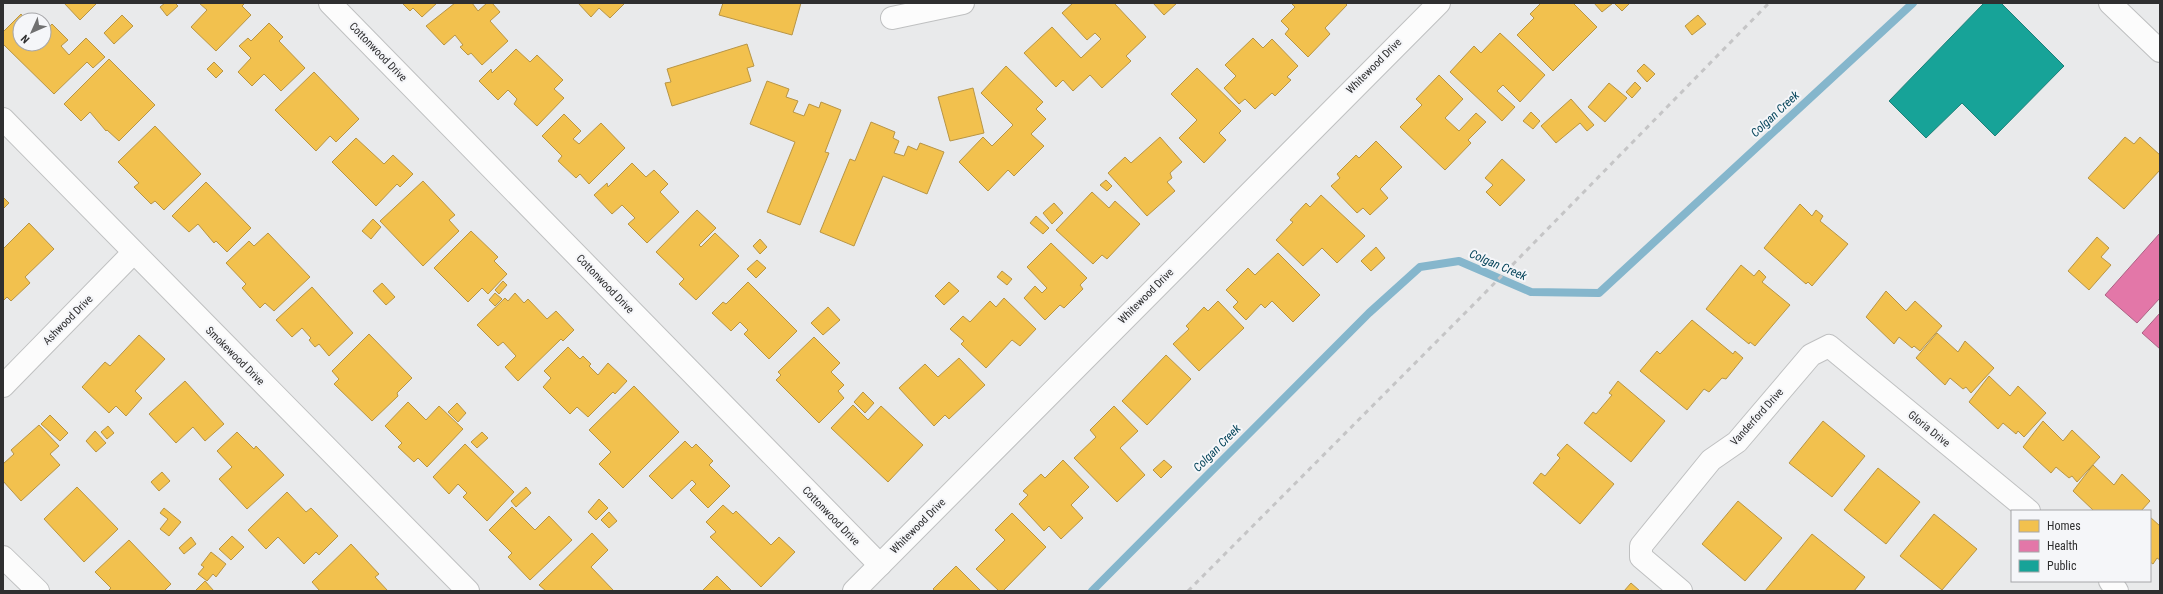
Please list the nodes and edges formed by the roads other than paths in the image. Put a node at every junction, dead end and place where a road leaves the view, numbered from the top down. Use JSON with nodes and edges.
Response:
{"nodes":[{"id":1,"x":330,"y":3,"type":"edge"},
{"id":2,"x":962,"y":3,"type":"edge"},
{"id":3,"x":1439,"y":3,"type":"edge"},
{"id":4,"x":2110,"y":3,"type":"edge"},
{"id":5,"x":892,"y":18,"type":"dead end"},
{"id":6,"x":2160,"y":51,"type":"edge"},
{"id":7,"x":3,"y":119,"type":"edge"},
{"id":8,"x":133,"y":254,"type":"junction"},
{"id":9,"x":1829,"y":346,"type":"joint"},
{"id":10,"x":3,"y":386,"type":"edge"},
{"id":11,"x":2028,"y":510,"type":"edge"},
{"id":12,"x":3,"y":557,"type":"edge"},
{"id":13,"x":880,"y":565,"type":"junction"},
{"id":14,"x":2111,"y":582,"type":"edge"},
{"id":15,"x":38,"y":591,"type":"edge"},
{"id":16,"x":468,"y":591,"type":"edge"},
{"id":17,"x":854,"y":591,"type":"edge"},
{"id":18,"x":1681,"y":591,"type":"edge"},
{"id":19,"x":2118,"y":591,"type":"edge"}],
"edges":[{"from":1,"to":13,"type":"street","name":"Cottonwood Drive"},
{"from":2,"to":5,"type":"street"},
{"from":3,"to":13,"type":"street","name":"Whitewood Drive"},
{"from":4,"to":6,"type":"street"},
{"from":7,"to":8,"type":"street","name":"Smokewood Drive"},
{"from":8,"to":10,"type":"street","name":"Ashwood Drive"},
{"from":8,"to":16,"type":"street","name":"Smokewood Drive"},
{"from":9,"to":11,"type":"street","name":"Gloria Drive"},
{"from":9,"to":18,"type":"street","name":"Vanderford Drive"},
{"from":12,"to":15,"type":"street"},
{"from":13,"to":17,"type":"street","name":"Whitewood Drive"},
{"from":14,"to":19,"type":"street"}]}
